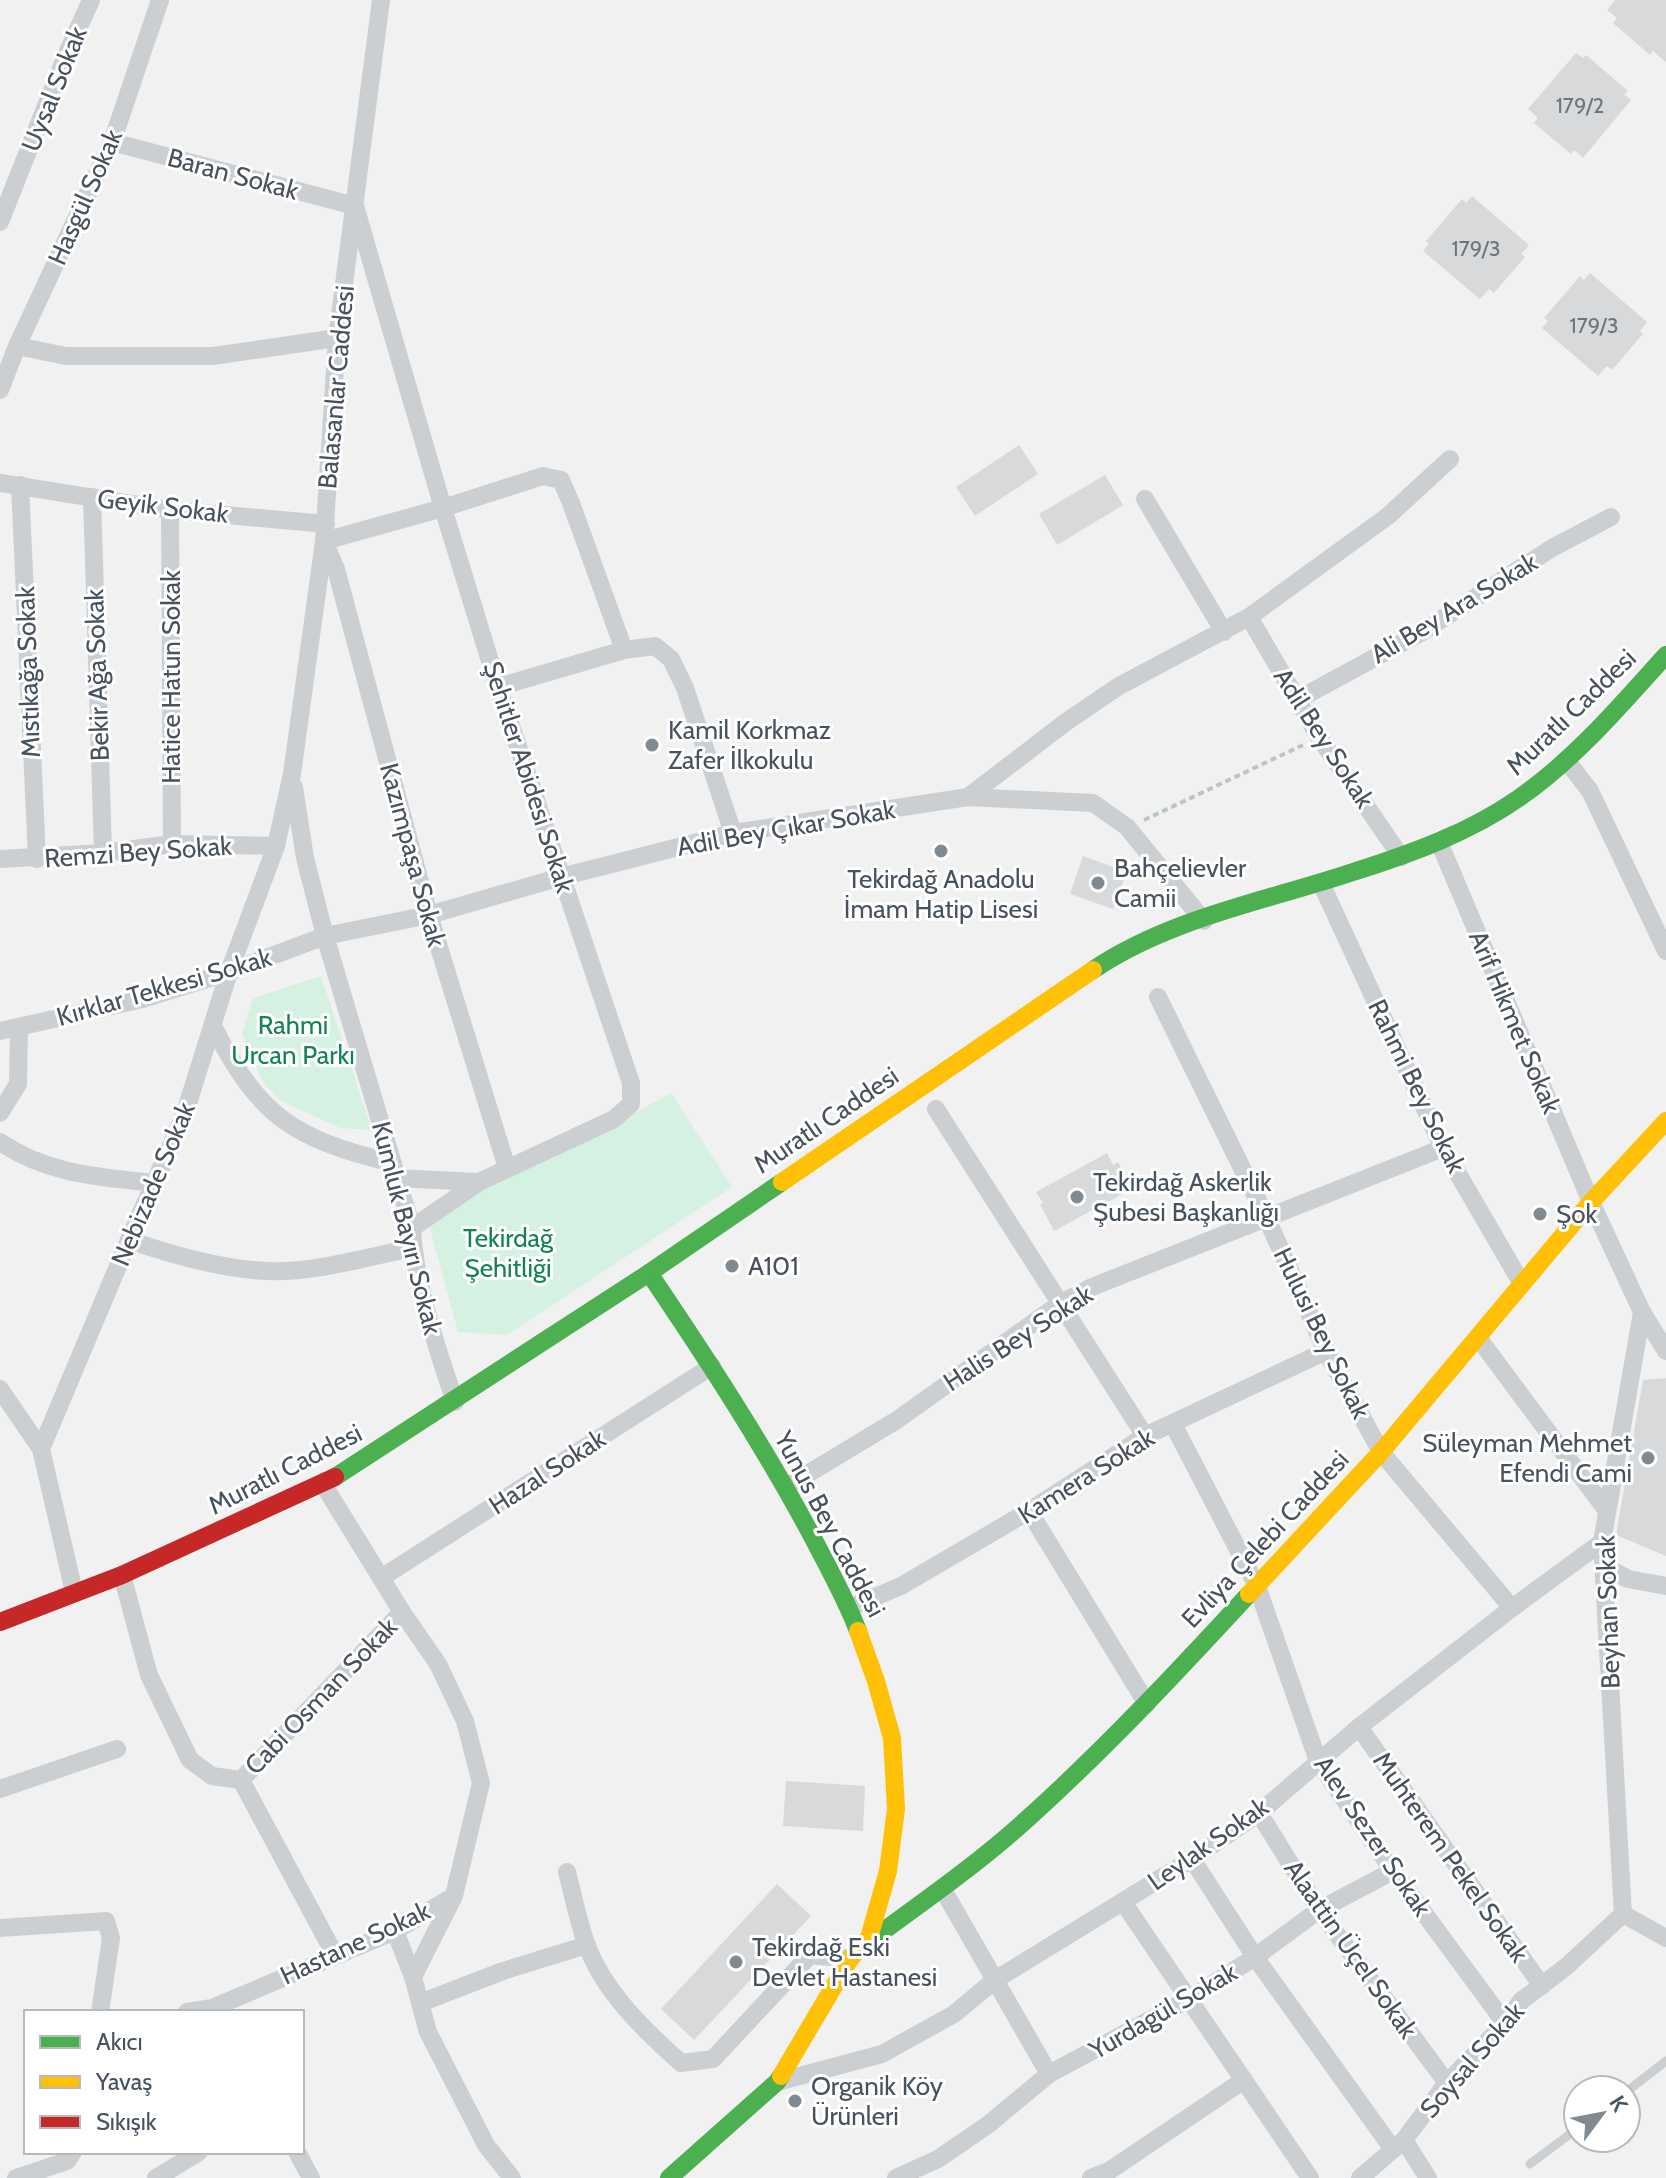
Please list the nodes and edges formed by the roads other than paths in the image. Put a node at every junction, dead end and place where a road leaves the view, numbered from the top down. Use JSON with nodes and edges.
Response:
{"nodes":[{"id":1,"x":91,"y":0,"type":"edge"},
{"id":2,"x":160,"y":0,"type":"edge"},
{"id":3,"x":381,"y":0,"type":"edge"},
{"id":4,"x":112,"y":142,"type":"junction"},
{"id":5,"x":355,"y":206,"type":"junction"},
{"id":6,"x":0,"y":222,"type":"edge"},
{"id":7,"x":337,"y":338,"type":"junction"},
{"id":8,"x":17,"y":346,"type":"junction"},
{"id":9,"x":0,"y":390,"type":"edge"},
{"id":10,"x":1450,"y":459,"type":"dead end"},
{"id":11,"x":0,"y":483,"type":"edge"},
{"id":12,"x":20,"y":485,"type":"junction"},
{"id":13,"x":92,"y":497,"type":"junction"},
{"id":14,"x":1145,"y":499,"type":"dead end"},
{"id":15,"x":443,"y":508,"type":"junction"},
{"id":16,"x":170,"y":510,"type":"junction"},
{"id":17,"x":1611,"y":517,"type":"dead end"},
{"id":18,"x":325,"y":533,"type":"junction"},
{"id":19,"x":1249,"y":617,"type":"junction"},
{"id":20,"x":1224,"y":632,"type":"junction"},
{"id":21,"x":624,"y":650,"type":"junction"},
{"id":22,"x":1666,"y":655,"type":"edge"},
{"id":23,"x":498,"y":687,"type":"junction"},
{"id":24,"x":1297,"y":700,"type":"junction"},
{"id":25,"x":1566,"y":760,"type":"junction"},
{"id":26,"x":292,"y":774,"type":"junction"},
{"id":27,"x":968,"y":797,"type":"junction"},
{"id":28,"x":733,"y":833,"type":"junction"},
{"id":29,"x":1439,"y":842,"type":"junction"},
{"id":30,"x":172,"y":844,"type":"junction"},
{"id":31,"x":276,"y":846,"type":"junction"},
{"id":32,"x":103,"y":853,"type":"junction"},
{"id":33,"x":1401,"y":857,"type":"junction"},
{"id":34,"x":0,"y":859,"type":"edge"},
{"id":35,"x":37,"y":859,"type":"junction"},
{"id":36,"x":561,"y":877,"type":"junction"},
{"id":37,"x":1321,"y":883,"type":"junction"},
{"id":38,"x":429,"y":915,"type":"junction"},
{"id":39,"x":1204,"y":921,"type":"junction"},
{"id":40,"x":325,"y":936,"type":"junction"},
{"id":41,"x":1666,"y":951,"type":"edge"},
{"id":42,"x":229,"y":972,"type":"junction"},
{"id":43,"x":1158,"y":997,"type":"dead end"},
{"id":44,"x":19,"y":1028,"type":"junction"},
{"id":45,"x":214,"y":1028,"type":"junction"},
{"id":46,"x":0,"y":1031,"type":"edge"},
{"id":47,"x":936,"y":1109,"type":"dead end"},
{"id":48,"x":0,"y":1113,"type":"edge"},
{"id":49,"x":1666,"y":1121,"type":"edge"},
{"id":50,"x":0,"y":1142,"type":"edge"},
{"id":51,"x":1443,"y":1148,"type":"junction"},
{"id":52,"x":507,"y":1168,"type":"junction"},
{"id":53,"x":393,"y":1170,"type":"junction"},
{"id":54,"x":479,"y":1182,"type":"junction"},
{"id":55,"x":154,"y":1183,"type":"junction"},
{"id":56,"x":1591,"y":1202,"type":"junction"},
{"id":57,"x":1267,"y":1219,"type":"junction"},
{"id":58,"x":412,"y":1228,"type":"junction"},
{"id":59,"x":129,"y":1240,"type":"junction"},
{"id":60,"x":413,"y":1248,"type":"junction"},
{"id":61,"x":649,"y":1273,"type":"junction"},
{"id":62,"x":1522,"y":1284,"type":"junction"},
{"id":63,"x":1061,"y":1303,"type":"junction"},
{"id":64,"x":1642,"y":1312,"type":"junction"},
{"id":65,"x":1479,"y":1339,"type":"junction"},
{"id":66,"x":1665,"y":1347,"type":"edge"},
{"id":67,"x":1326,"y":1351,"type":"junction"},
{"id":68,"x":712,"y":1366,"type":"junction"},
{"id":69,"x":0,"y":1389,"type":"edge"},
{"id":70,"x":455,"y":1402,"type":"junction"},
{"id":71,"x":1173,"y":1424,"type":"junction"},
{"id":72,"x":1145,"y":1436,"type":"junction"},
{"id":73,"x":41,"y":1449,"type":"junction"},
{"id":74,"x":1381,"y":1452,"type":"junction"},
{"id":75,"x":323,"y":1484,"type":"junction"},
{"id":76,"x":786,"y":1487,"type":"junction"},
{"id":77,"x":1029,"y":1511,"type":"junction"},
{"id":78,"x":1607,"y":1511,"type":"junction"},
{"id":79,"x":1602,"y":1542,"type":"junction"},
{"id":80,"x":1604,"y":1566,"type":"junction"},
{"id":81,"x":122,"y":1575,"type":"junction"},
{"id":82,"x":381,"y":1578,"type":"junction"},
{"id":83,"x":1257,"y":1586,"type":"junction"},
{"id":84,"x":1666,"y":1586,"type":"edge"},
{"id":85,"x":74,"y":1592,"type":"junction"},
{"id":86,"x":849,"y":1608,"type":"junction"},
{"id":87,"x":1512,"y":1608,"type":"junction"},
{"id":88,"x":402,"y":1612,"type":"junction"},
{"id":89,"x":0,"y":1622,"type":"edge"},
{"id":90,"x":1147,"y":1704,"type":"junction"},
{"id":91,"x":1359,"y":1727,"type":"junction"},
{"id":92,"x":117,"y":1749,"type":"dead end"},
{"id":93,"x":1318,"y":1761,"type":"junction"},
{"id":94,"x":241,"y":1780,"type":"junction"},
{"id":95,"x":0,"y":1789,"type":"edge"},
{"id":96,"x":1259,"y":1813,"type":"junction"},
{"id":97,"x":1192,"y":1859,"type":"junction"},
{"id":98,"x":1393,"y":1871,"type":"junction"},
{"id":99,"x":567,"y":1872,"type":"dead end"},
{"id":100,"x":942,"y":1888,"type":"junction"},
{"id":101,"x":454,"y":1896,"type":"junction"},
{"id":102,"x":1123,"y":1902,"type":"junction"},
{"id":103,"x":1319,"y":1910,"type":"junction"},
{"id":104,"x":1623,"y":1914,"type":"junction"},
{"id":105,"x":0,"y":1928,"type":"edge"},
{"id":106,"x":395,"y":1931,"type":"junction"},
{"id":107,"x":1666,"y":1938,"type":"edge"},
{"id":108,"x":587,"y":1945,"type":"junction"},
{"id":109,"x":855,"y":1954,"type":"junction"},
{"id":110,"x":335,"y":1955,"type":"junction"},
{"id":111,"x":1255,"y":1957,"type":"junction"},
{"id":112,"x":413,"y":1977,"type":"junction"},
{"id":113,"x":995,"y":1980,"type":"junction"},
{"id":114,"x":1542,"y":1986,"type":"junction"},
{"id":115,"x":1189,"y":1999,"type":"junction"},
{"id":116,"x":420,"y":2003,"type":"junction"},
{"id":117,"x":100,"y":2010,"type":"edge"},
{"id":118,"x":213,"y":2010,"type":"edge"},
{"id":119,"x":1505,"y":2023,"type":"junction"},
{"id":120,"x":1666,"y":2061,"type":"edge"},
{"id":121,"x":1049,"y":2074,"type":"junction"},
{"id":122,"x":1244,"y":2080,"type":"junction"},
{"id":123,"x":1642,"y":2080,"type":"edge"},
{"id":124,"x":777,"y":2082,"type":"junction"},
{"id":125,"x":1447,"y":2083,"type":"junction"},
{"id":126,"x":1562,"y":2140,"type":"edge"},
{"id":127,"x":1398,"y":2144,"type":"junction"},
{"id":128,"x":196,"y":2154,"type":"edge"},
{"id":129,"x":298,"y":2154,"type":"edge"},
{"id":130,"x":72,"y":2164,"type":"edge"},
{"id":131,"x":1530,"y":2164,"type":"dead end"},
{"id":132,"x":680,"y":2175,"type":"edge"},
{"id":133,"x":16,"y":2178,"type":"edge"},
{"id":134,"x":156,"y":2178,"type":"edge"},
{"id":135,"x":311,"y":2178,"type":"edge"},
{"id":136,"x":512,"y":2178,"type":"edge"},
{"id":137,"x":896,"y":2178,"type":"edge"},
{"id":138,"x":1091,"y":2178,"type":"edge"},
{"id":139,"x":1310,"y":2178,"type":"edge"},
{"id":140,"x":1360,"y":2178,"type":"edge"},
{"id":141,"x":1428,"y":2178,"type":"edge"}],
"edges":[{"from":1,"to":6,"type":"street","name":"Uysal Sokak"},
{"from":2,"to":4,"type":"street","name":"Hasgül Sokak"},
{"from":3,"to":5,"type":"street","name":"Balasanlar Caddesi"},
{"from":4,"to":5,"type":"street","name":"Baran Sokak"},
{"from":4,"to":8,"type":"street","name":"Hasgül Sokak"},
{"from":5,"to":7,"type":"street","name":"Balasanlar Caddesi"},
{"from":5,"to":15,"type":"street","name":"Şehitler Abidesi Sokak"},
{"from":7,"to":8,"type":"street"},
{"from":7,"to":18,"type":"street","name":"Balasanlar Caddesi"},
{"from":8,"to":9,"type":"street","name":"Hasgül Sokak"},
{"from":10,"to":19,"type":"street","name":"Adil Bey Çıkar Sokak"},
{"from":11,"to":12,"type":"street","name":"Geyik Sokak"},
{"from":12,"to":13,"type":"street","name":"Geyik Sokak"},
{"from":12,"to":35,"type":"street","name":"Mıstıkağa Sokak"},
{"from":13,"to":16,"type":"street","name":"Geyik Sokak"},
{"from":13,"to":32,"type":"street","name":"Bekir Ağa Sokak"},
{"from":14,"to":20,"type":"street"},
{"from":15,"to":18,"type":"street"},
{"from":15,"to":21,"type":"street"},
{"from":15,"to":23,"type":"street","name":"Şehitler Abidesi Sokak"},
{"from":16,"to":18,"type":"street","name":"Geyik Sokak"},
{"from":16,"to":30,"type":"street","name":"Hatice Hatun Sokak"},
{"from":17,"to":24,"type":"street","name":"Ali Bey Ara Sokak"},
{"from":18,"to":26,"type":"street","name":"Balasanlar Caddesi"},
{"from":18,"to":38,"type":"street","name":"Kazımpaşa Sokak"},
{"from":19,"to":20,"type":"street","name":"Adil Bey Çıkar Sokak"},
{"from":19,"to":24,"type":"street","name":"Adil Bey Sokak"},
{"from":20,"to":27,"type":"street","name":"Adil Bey Çıkar Sokak"},
{"from":21,"to":23,"type":"street"},
{"from":21,"to":28,"type":"street"},
{"from":22,"to":25,"type":"street","name":"Muratlı Caddesi"},
{"from":23,"to":36,"type":"street","name":"Şehitler Abidesi Sokak"},
{"from":24,"to":33,"type":"street","name":"Adil Bey Sokak"},
{"from":25,"to":29,"type":"street","name":"Muratlı Caddesi"},
{"from":25,"to":41,"type":"street"},
{"from":26,"to":31,"type":"street","name":"Nebizade Sokak"},
{"from":26,"to":40,"type":"street","name":"Kumluk Bayırı Sokak"},
{"from":27,"to":28,"type":"street","name":"Adil Bey Çıkar Sokak"},
{"from":27,"to":39,"type":"street","name":"Adil Bey Çıkar Sokak"},
{"from":28,"to":36,"type":"street","name":"Adil Bey Çıkar Sokak"},
{"from":29,"to":33,"type":"street","name":"Muratlı Caddesi"},
{"from":29,"to":56,"type":"street","name":"Arif Hikmet Sokak"},
{"from":30,"to":31,"type":"street","name":"Remzi Bey Sokak"},
{"from":30,"to":32,"type":"street","name":"Remzi Bey Sokak"},
{"from":31,"to":42,"type":"street","name":"Nebizade Sokak"},
{"from":32,"to":35,"type":"street","name":"Remzi Bey Sokak"},
{"from":33,"to":37,"type":"street","name":"Muratlı Caddesi"},
{"from":34,"to":35,"type":"street","name":"Remzi Bey Sokak"},
{"from":36,"to":38,"type":"street","name":"Adil Bey Çıkar Sokak"},
{"from":36,"to":52,"type":"street","name":"Şehitler Abidesi Sokak"},
{"from":37,"to":39,"type":"street","name":"Muratlı Caddesi"},
{"from":37,"to":51,"type":"street","name":"Rahmi Bey Sokak"},
{"from":38,"to":40,"type":"street","name":"Adil Bey Çıkar Sokak"},
{"from":38,"to":52,"type":"street","name":"Kazımpaşa Sokak"},
{"from":39,"to":61,"type":"street","name":"Muratlı Caddesi"},
{"from":40,"to":42,"type":"street","name":"Kırklar Tekkesi Sokak"},
{"from":40,"to":53,"type":"street","name":"Kumluk Bayırı Sokak"},
{"from":42,"to":44,"type":"street","name":"Kırklar Tekkesi Sokak"},
{"from":42,"to":45,"type":"street","name":"Nebizade Sokak"},
{"from":43,"to":57,"type":"street","name":"Hulusi Bey Sokak"},
{"from":44,"to":46,"type":"street","name":"Kırklar Tekkesi Sokak"},
{"from":44,"to":48,"type":"street"},
{"from":45,"to":53,"type":"street"},
{"from":45,"to":55,"type":"street","name":"Nebizade Sokak"},
{"from":47,"to":63,"type":"street"},
{"from":49,"to":56,"type":"street","name":"Evliya Çelebi Caddesi"},
{"from":50,"to":55,"type":"street"},
{"from":51,"to":57,"type":"street","name":"Halis Bey Sokak"},
{"from":51,"to":62,"type":"street","name":"Rahmi Bey Sokak"},
{"from":52,"to":54,"type":"street","name":"Şehitler Abidesi Sokak"},
{"from":53,"to":54,"type":"street"},
{"from":53,"to":58,"type":"street","name":"Kumluk Bayırı Sokak"},
{"from":54,"to":58,"type":"street","name":"Şehitler Abidesi Sokak"},
{"from":55,"to":59,"type":"street","name":"Nebizade Sokak"},
{"from":56,"to":62,"type":"street","name":"Evliya Çelebi Caddesi"},
{"from":56,"to":64,"type":"street","name":"Arif Hikmet Sokak"},
{"from":57,"to":63,"type":"street","name":"Halis Bey Sokak"},
{"from":57,"to":67,"type":"street","name":"Hulusi Bey Sokak"},
{"from":58,"to":60,"type":"street","name":"Kumluk Bayırı Sokak"},
{"from":59,"to":60,"type":"street"},
{"from":59,"to":73,"type":"street","name":"Nebizade Sokak"},
{"from":60,"to":70,"type":"street","name":"Kumluk Bayırı Sokak"},
{"from":61,"to":68,"type":"street","name":"Yunus Bey Caddesi"},
{"from":61,"to":70,"type":"street","name":"Muratlı Caddesi"},
{"from":62,"to":65,"type":"street","name":"Evliya Çelebi Caddesi"},
{"from":63,"to":72,"type":"street"},
{"from":63,"to":76,"type":"street","name":"Halis Bey Sokak"},
{"from":64,"to":66,"type":"street","name":"Arif Hikmet Sokak"},
{"from":64,"to":78,"type":"street","name":"Beyhan Sokak"},
{"from":65,"to":74,"type":"street","name":"Evliya Çelebi Caddesi"},
{"from":65,"to":78,"type":"street"},
{"from":67,"to":71,"type":"street","name":"Kamera Sokak"},
{"from":67,"to":74,"type":"street","name":"Hulusi Bey Sokak"},
{"from":68,"to":76,"type":"street","name":"Yunus Bey Caddesi"},
{"from":68,"to":82,"type":"street","name":"Hazal Sokak"},
{"from":69,"to":73,"type":"street"},
{"from":70,"to":75,"type":"street","name":"Muratlı Caddesi"},
{"from":71,"to":72,"type":"street","name":"Kamera Sokak"},
{"from":71,"to":83,"type":"street","name":"Alev Sezer Sokak"},
{"from":72,"to":77,"type":"street","name":"Kamera Sokak"},
{"from":73,"to":85,"type":"street"},
{"from":74,"to":83,"type":"street","name":"Evliya Çelebi Caddesi"},
{"from":74,"to":87,"type":"street","name":"Hulusi Bey Sokak"},
{"from":75,"to":81,"type":"street","name":"Muratlı Caddesi"},
{"from":75,"to":82,"type":"street","name":"Hastane Sokak"},
{"from":76,"to":86,"type":"street","name":"Yunus Bey Caddesi"},
{"from":77,"to":86,"type":"street","name":"Kamera Sokak"},
{"from":77,"to":90,"type":"street"},
{"from":78,"to":79,"type":"street","name":"Beyhan Sokak"},
{"from":79,"to":80,"type":"street","name":"Beyhan Sokak"},
{"from":79,"to":87,"type":"street","name":"Leylak Sokak"},
{"from":80,"to":84,"type":"street"},
{"from":80,"to":104,"type":"street","name":"Beyhan Sokak"},
{"from":81,"to":85,"type":"street","name":"Muratlı Caddesi"},
{"from":81,"to":94,"type":"street"},
{"from":82,"to":88,"type":"street","name":"Hastane Sokak"},
{"from":83,"to":90,"type":"street","name":"Evliya Çelebi Caddesi"},
{"from":83,"to":93,"type":"street","name":"Alev Sezer Sokak"},
{"from":85,"to":89,"type":"street","name":"Muratlı Caddesi"},
{"from":86,"to":109,"type":"street","name":"Yunus Bey Caddesi"},
{"from":87,"to":91,"type":"street","name":"Leylak Sokak"},
{"from":88,"to":94,"type":"street","name":"Cabi Osman Sokak"},
{"from":88,"to":101,"type":"street","name":"Hastane Sokak"},
{"from":90,"to":100,"type":"street","name":"Evliya Çelebi Caddesi"},
{"from":91,"to":93,"type":"street","name":"Leylak Sokak"},
{"from":91,"to":114,"type":"street","name":"Muhterem Pekel Sokak"},
{"from":92,"to":95,"type":"street"},
{"from":93,"to":96,"type":"street","name":"Leylak Sokak"},
{"from":93,"to":98,"type":"street","name":"Alev Sezer Sokak"},
{"from":94,"to":110,"type":"street"},
{"from":96,"to":97,"type":"street","name":"Leylak Sokak"},
{"from":96,"to":103,"type":"street","name":"Alaattin Üçel Sokak"},
{"from":97,"to":102,"type":"street","name":"Leylak Sokak"},
{"from":97,"to":111,"type":"street"},
{"from":98,"to":103,"type":"street","name":"Yurdagül Sokak"},
{"from":98,"to":119,"type":"street","name":"Alev Sezer Sokak"},
{"from":99,"to":108,"type":"street"},
{"from":100,"to":109,"type":"street","name":"Evliya Çelebi Caddesi"},
{"from":100,"to":113,"type":"street"},
{"from":101,"to":106,"type":"street","name":"Hastane Sokak"},
{"from":101,"to":112,"type":"street"},
{"from":102,"to":113,"type":"street","name":"Leylak Sokak"},
{"from":102,"to":115,"type":"street"},
{"from":103,"to":111,"type":"street","name":"Yurdagül Sokak"},
{"from":103,"to":125,"type":"street","name":"Alaattin Üçel Sokak"},
{"from":104,"to":107,"type":"street"},
{"from":104,"to":114,"type":"street","name":"Soysal Sokak"},
{"from":105,"to":117,"type":"street"},
{"from":106,"to":110,"type":"street","name":"Hastane Sokak"},
{"from":106,"to":112,"type":"street"},
{"from":108,"to":109,"type":"street"},
{"from":108,"to":116,"type":"street"},
{"from":109,"to":124,"type":"street","name":"Yunus Bey Caddesi"},
{"from":110,"to":118,"type":"street","name":"Hastane Sokak"},
{"from":111,"to":115,"type":"street","name":"Yurdagül Sokak"},
{"from":111,"to":127,"type":"street"},
{"from":112,"to":116,"type":"street"},
{"from":113,"to":121,"type":"street"},
{"from":113,"to":124,"type":"street","name":"Leylak Sokak"},
{"from":114,"to":119,"type":"street","name":"Soysal Sokak"},
{"from":115,"to":121,"type":"street","name":"Yurdagül Sokak"},
{"from":115,"to":122,"type":"street"},
{"from":116,"to":136,"type":"street"},
{"from":119,"to":125,"type":"street","name":"Soysal Sokak"},
{"from":120,"to":123,"type":"lane"},
{"from":121,"to":137,"type":"street","name":"Yurdagül Sokak"},
{"from":122,"to":138,"type":"street"},
{"from":122,"to":139,"type":"street"},
{"from":124,"to":132,"type":"street","name":"Yunus Bey Caddesi"},
{"from":125,"to":127,"type":"street","name":"Soysal Sokak"},
{"from":126,"to":131,"type":"lane"},
{"from":127,"to":140,"type":"street","name":"Soysal Sokak"},
{"from":127,"to":141,"type":"street"},
{"from":128,"to":134,"type":"street"},
{"from":129,"to":135,"type":"street"},
{"from":130,"to":133,"type":"street"}]}
